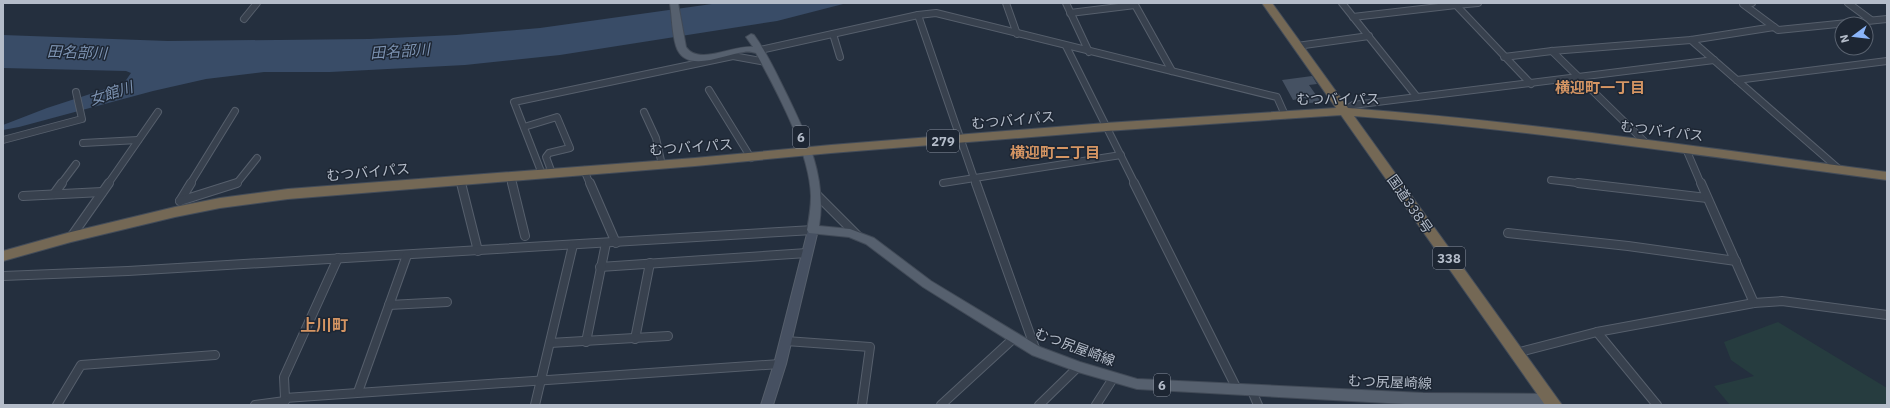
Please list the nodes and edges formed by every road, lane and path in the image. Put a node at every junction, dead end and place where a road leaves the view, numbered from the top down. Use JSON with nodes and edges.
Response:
{"nodes":[{"id":1,"x":257,"y":3,"type":"edge"},
{"id":2,"x":674,"y":3,"type":"edge"},
{"id":3,"x":1006,"y":3,"type":"edge"},
{"id":4,"x":1066,"y":3,"type":"edge"},
{"id":5,"x":1266,"y":3,"type":"edge"},
{"id":6,"x":1342,"y":3,"type":"edge"},
{"id":7,"x":1478,"y":3,"type":"edge"},
{"id":8,"x":1752,"y":3,"type":"edge"},
{"id":9,"x":1848,"y":3,"type":"edge"},
{"id":10,"x":1134,"y":4,"type":"edge"},
{"id":11,"x":1456,"y":5,"type":"junction"},
{"id":12,"x":1070,"y":13,"type":"junction"},
{"id":13,"x":918,"y":15,"type":"junction"},
{"id":14,"x":1866,"y":16,"type":"edge"},
{"id":15,"x":1353,"y":17,"type":"junction"},
{"id":16,"x":244,"y":19,"type":"dead end"},
{"id":17,"x":1887,"y":19,"type":"edge"},
{"id":18,"x":1874,"y":20,"type":"edge"},
{"id":19,"x":1834,"y":24,"type":"edge"},
{"id":20,"x":1774,"y":27,"type":"junction"},
{"id":21,"x":833,"y":34,"type":"junction"},
{"id":22,"x":1017,"y":34,"type":"junction"},
{"id":23,"x":1369,"y":36,"type":"junction"},
{"id":24,"x":750,"y":37,"type":"dead end"},
{"id":25,"x":1691,"y":40,"type":"junction"},
{"id":26,"x":1066,"y":46,"type":"junction"},
{"id":27,"x":1297,"y":46,"type":"junction"},
{"id":28,"x":760,"y":50,"type":"junction"},
{"id":29,"x":1552,"y":51,"type":"junction"},
{"id":30,"x":1089,"y":52,"type":"junction"},
{"id":31,"x":840,"y":57,"type":"dead end"},
{"id":32,"x":1504,"y":57,"type":"junction"},
{"id":33,"x":1714,"y":60,"type":"junction"},
{"id":34,"x":1887,"y":61,"type":"edge"},
{"id":35,"x":766,"y":62,"type":"junction"},
{"id":36,"x":1172,"y":71,"type":"junction"},
{"id":37,"x":1580,"y":78,"type":"junction"},
{"id":38,"x":1737,"y":80,"type":"junction"},
{"id":39,"x":1532,"y":84,"type":"junction"},
{"id":40,"x":709,"y":90,"type":"dead end"},
{"id":41,"x":76,"y":93,"type":"dead end"},
{"id":42,"x":1417,"y":97,"type":"junction"},
{"id":43,"x":235,"y":110,"type":"dead end"},
{"id":44,"x":1344,"y":111,"type":"junction"},
{"id":45,"x":158,"y":112,"type":"dead end"},
{"id":46,"x":644,"y":112,"type":"dead end"},
{"id":47,"x":1285,"y":115,"type":"junction"},
{"id":48,"x":524,"y":127,"type":"junction"},
{"id":49,"x":1106,"y":127,"type":"junction"},
{"id":50,"x":960,"y":139,"type":"junction"},
{"id":51,"x":3,"y":140,"type":"edge"},
{"id":52,"x":138,"y":140,"type":"junction"},
{"id":53,"x":83,"y":143,"type":"dead end"},
{"id":54,"x":1647,"y":144,"type":"junction"},
{"id":55,"x":1686,"y":149,"type":"junction"},
{"id":56,"x":808,"y":152,"type":"junction"},
{"id":57,"x":1121,"y":155,"type":"junction"},
{"id":58,"x":257,"y":158,"type":"dead end"},
{"id":59,"x":751,"y":158,"type":"junction"},
{"id":60,"x":76,"y":164,"type":"dead end"},
{"id":61,"x":662,"y":165,"type":"junction"},
{"id":62,"x":584,"y":170,"type":"junction"},
{"id":63,"x":1840,"y":170,"type":"junction"},
{"id":64,"x":547,"y":173,"type":"junction"},
{"id":65,"x":510,"y":176,"type":"junction"},
{"id":66,"x":1887,"y":176,"type":"edge"},
{"id":67,"x":974,"y":178,"type":"junction"},
{"id":68,"x":460,"y":180,"type":"junction"},
{"id":69,"x":1552,"y":180,"type":"dead end"},
{"id":70,"x":943,"y":183,"type":"dead end"},
{"id":71,"x":102,"y":192,"type":"junction"},
{"id":72,"x":54,"y":194,"type":"junction"},
{"id":73,"x":817,"y":195,"type":"junction"},
{"id":74,"x":23,"y":196,"type":"dead end"},
{"id":75,"x":1707,"y":198,"type":"junction"},
{"id":76,"x":180,"y":201,"type":"junction"},
{"id":77,"x":174,"y":212,"type":"junction"},
{"id":78,"x":813,"y":230,"type":"junction"},
{"id":79,"x":1508,"y":233,"type":"dead end"},
{"id":80,"x":525,"y":236,"type":"dead end"},
{"id":81,"x":858,"y":236,"type":"junction"},
{"id":82,"x":71,"y":237,"type":"junction"},
{"id":83,"x":606,"y":243,"type":"junction"},
{"id":84,"x":616,"y":243,"type":"junction"},
{"id":85,"x":573,"y":245,"type":"junction"},
{"id":86,"x":478,"y":251,"type":"junction"},
{"id":87,"x":808,"y":253,"type":"junction"},
{"id":88,"x":408,"y":255,"type":"junction"},
{"id":89,"x":3,"y":256,"type":"edge"},
{"id":90,"x":338,"y":258,"type":"junction"},
{"id":91,"x":1736,"y":261,"type":"junction"},
{"id":92,"x":650,"y":263,"type":"junction"},
{"id":93,"x":600,"y":266,"type":"junction"},
{"id":94,"x":3,"y":276,"type":"edge"},
{"id":95,"x":447,"y":302,"type":"dead end"},
{"id":96,"x":1754,"y":303,"type":"junction"},
{"id":97,"x":389,"y":305,"type":"junction"},
{"id":98,"x":1887,"y":315,"type":"edge"},
{"id":99,"x":1597,"y":332,"type":"junction"},
{"id":100,"x":668,"y":336,"type":"dead end"},
{"id":101,"x":1014,"y":338,"type":"junction"},
{"id":102,"x":635,"y":339,"type":"junction"},
{"id":103,"x":786,"y":341,"type":"junction"},
{"id":104,"x":586,"y":342,"type":"junction"},
{"id":105,"x":550,"y":344,"type":"junction"},
{"id":106,"x":1036,"y":351,"type":"junction"},
{"id":107,"x":1516,"y":353,"type":"junction"},
{"id":108,"x":216,"y":355,"type":"dead end"},
{"id":109,"x":780,"y":364,"type":"junction"},
{"id":110,"x":1078,"y":367,"type":"junction"},
{"id":111,"x":1114,"y":377,"type":"junction"},
{"id":112,"x":541,"y":380,"type":"junction"},
{"id":113,"x":1237,"y":389,"type":"junction"},
{"id":114,"x":1252,"y":391,"type":"junction"},
{"id":115,"x":358,"y":392,"type":"junction"},
{"id":116,"x":286,"y":402,"type":"edge"},
{"id":117,"x":1552,"y":402,"type":"edge"},
{"id":118,"x":57,"y":405,"type":"edge"},
{"id":119,"x":255,"y":405,"type":"edge"},
{"id":120,"x":535,"y":405,"type":"edge"},
{"id":121,"x":767,"y":405,"type":"edge"},
{"id":122,"x":862,"y":405,"type":"edge"},
{"id":123,"x":941,"y":405,"type":"edge"},
{"id":124,"x":1039,"y":405,"type":"edge"},
{"id":125,"x":1096,"y":405,"type":"edge"},
{"id":126,"x":1258,"y":405,"type":"edge"},
{"id":127,"x":1657,"y":405,"type":"edge"}],
"edges":[{"from":1,"to":16,"type":"street"},
{"from":2,"to":28,"type":"main road"},
{"from":3,"to":22,"type":"street"},
{"from":4,"to":12,"type":"street"},
{"from":5,"to":27,"type":"highway","name":"国道338号","number":"338"},
{"from":6,"to":15,"type":"street"},
{"from":7,"to":11,"type":"street"},
{"from":8,"to":20,"type":"street"},
{"from":9,"to":14,"type":"street"},
{"from":10,"to":12,"type":"street"},
{"from":10,"to":36,"type":"street"},
{"from":11,"to":15,"type":"street"},
{"from":11,"to":32,"type":"street"},
{"from":12,"to":30,"type":"street"},
{"from":13,"to":21,"type":"street"},
{"from":13,"to":22,"type":"street"},
{"from":13,"to":50,"type":"street"},
{"from":15,"to":23,"type":"street"},
{"from":17,"to":18,"type":"street"},
{"from":19,"to":20,"type":"street"},
{"from":20,"to":25,"type":"street"},
{"from":21,"to":28,"type":"street"},
{"from":21,"to":31,"type":"street"},
{"from":22,"to":26,"type":"street"},
{"from":23,"to":27,"type":"street"},
{"from":23,"to":42,"type":"street"},
{"from":24,"to":28,"type":"main road","number":"6"},
{"from":25,"to":29,"type":"street"},
{"from":25,"to":33,"type":"street"},
{"from":26,"to":30,"type":"street"},
{"from":26,"to":49,"type":"street"},
{"from":27,"to":44,"type":"highway","name":"国道338号","number":"338"},
{"from":28,"to":35,"type":"main road","number":"6"},
{"from":29,"to":32,"type":"street"},
{"from":29,"to":37,"type":"street"},
{"from":30,"to":36,"type":"street"},
{"from":32,"to":39,"type":"street"},
{"from":33,"to":37,"type":"street"},
{"from":33,"to":38,"type":"street"},
{"from":34,"to":38,"type":"street"},
{"from":35,"to":48,"type":"street"},
{"from":35,"to":56,"type":"main road","number":"6"},
{"from":36,"to":47,"type":"street"},
{"from":37,"to":39,"type":"street"},
{"from":37,"to":54,"type":"street"},
{"from":38,"to":63,"type":"street"},
{"from":39,"to":42,"type":"street"},
{"from":40,"to":59,"type":"street"},
{"from":41,"to":51,"type":"street"},
{"from":42,"to":44,"type":"street"},
{"from":43,"to":76,"type":"street"},
{"from":44,"to":47,"type":"highway","name":"むつバイパス","number":"279"},
{"from":44,"to":54,"type":"highway","name":"むつバイパス","number":"279"},
{"from":44,"to":107,"type":"highway","name":"国道338号","number":"338"},
{"from":45,"to":52,"type":"street"},
{"from":46,"to":61,"type":"street"},
{"from":47,"to":49,"type":"highway","name":"むつバイパス","number":"279"},
{"from":48,"to":64,"type":"street"},
{"from":48,"to":64,"type":"street"},
{"from":49,"to":50,"type":"highway","name":"むつバイパス","number":"279"},
{"from":49,"to":57,"type":"street"},
{"from":50,"to":56,"type":"highway","name":"むつバイパス","number":"279"},
{"from":50,"to":67,"type":"street"},
{"from":52,"to":53,"type":"street"},
{"from":52,"to":71,"type":"street"},
{"from":54,"to":55,"type":"highway","name":"むつバイパス","number":"279"},
{"from":55,"to":63,"type":"highway","name":"むつバイパス","number":"279"},
{"from":55,"to":75,"type":"street"},
{"from":56,"to":59,"type":"highway","name":"むつバイパス","number":"279"},
{"from":56,"to":73,"type":"main road","number":"6"},
{"from":57,"to":67,"type":"street"},
{"from":57,"to":113,"type":"street"},
{"from":58,"to":76,"type":"street"},
{"from":59,"to":61,"type":"highway","name":"むつバイパス","number":"279"},
{"from":60,"to":72,"type":"street"},
{"from":61,"to":62,"type":"highway","name":"むつバイパス","number":"279"},
{"from":62,"to":64,"type":"highway","name":"むつバイパス","number":"279"},
{"from":62,"to":84,"type":"street"},
{"from":63,"to":66,"type":"highway","name":"むつバイパス","number":"279"},
{"from":64,"to":65,"type":"highway","name":"むつバイパス","number":"279"},
{"from":65,"to":68,"type":"highway","name":"むつバイパス","number":"279"},
{"from":65,"to":80,"type":"street"},
{"from":67,"to":70,"type":"street"},
{"from":67,"to":106,"type":"street"},
{"from":68,"to":77,"type":"highway","name":"むつバイパス","number":"279"},
{"from":68,"to":86,"type":"street"},
{"from":69,"to":75,"type":"street"},
{"from":71,"to":72,"type":"street"},
{"from":71,"to":82,"type":"street"},
{"from":72,"to":74,"type":"street"},
{"from":73,"to":78,"type":"main road","number":"6"},
{"from":73,"to":81,"type":"street"},
{"from":75,"to":91,"type":"street"},
{"from":76,"to":77,"type":"street"},
{"from":77,"to":82,"type":"highway","name":"むつバイパス","number":"279"},
{"from":78,"to":81,"type":"main road","name":"むつ尻屋崎線","number":"6"},
{"from":78,"to":84,"type":"street"},
{"from":78,"to":87,"type":"street"},
{"from":79,"to":91,"type":"street"},
{"from":81,"to":101,"type":"main road","name":"むつ尻屋崎線","number":"6"},
{"from":82,"to":89,"type":"highway","name":"むつバイパス","number":"279"},
{"from":83,"to":84,"type":"street"},
{"from":83,"to":85,"type":"street"},
{"from":83,"to":93,"type":"street"},
{"from":85,"to":86,"type":"street"},
{"from":85,"to":105,"type":"street"},
{"from":86,"to":88,"type":"street"},
{"from":87,"to":92,"type":"street"},
{"from":87,"to":103,"type":"street"},
{"from":88,"to":90,"type":"street"},
{"from":88,"to":97,"type":"street"},
{"from":90,"to":94,"type":"street"},
{"from":90,"to":116,"type":"street"},
{"from":91,"to":96,"type":"street"},
{"from":92,"to":93,"type":"street"},
{"from":92,"to":102,"type":"street"},
{"from":93,"to":104,"type":"street"},
{"from":95,"to":97,"type":"street"},
{"from":96,"to":98,"type":"street"},
{"from":96,"to":99,"type":"street"},
{"from":97,"to":115,"type":"street"},
{"from":99,"to":107,"type":"street"},
{"from":99,"to":127,"type":"street"},
{"from":100,"to":102,"type":"street"},
{"from":101,"to":106,"type":"main road","name":"むつ尻屋崎線","number":"6"},
{"from":101,"to":123,"type":"street"},
{"from":102,"to":104,"type":"street"},
{"from":103,"to":109,"type":"street"},
{"from":103,"to":122,"type":"street"},
{"from":104,"to":105,"type":"street"},
{"from":105,"to":112,"type":"street"},
{"from":106,"to":110,"type":"main road","name":"むつ尻屋崎線","number":"6"},
{"from":107,"to":117,"type":"highway","name":"国道338号","number":"338"},
{"from":108,"to":118,"type":"street"},
{"from":109,"to":112,"type":"street"},
{"from":109,"to":121,"type":"street"},
{"from":110,"to":111,"type":"main road","name":"むつ尻屋崎線","number":"6"},
{"from":110,"to":124,"type":"street"},
{"from":111,"to":113,"type":"main road","name":"むつ尻屋崎線","number":"6"},
{"from":111,"to":125,"type":"street"},
{"from":112,"to":115,"type":"street"},
{"from":112,"to":120,"type":"street"},
{"from":113,"to":114,"type":"main road","name":"むつ尻屋崎線","number":"6"},
{"from":114,"to":117,"type":"main road","name":"むつ尻屋崎線","number":"6"},
{"from":114,"to":126,"type":"street"},
{"from":115,"to":116,"type":"street"},
{"from":116,"to":119,"type":"street"}]}
